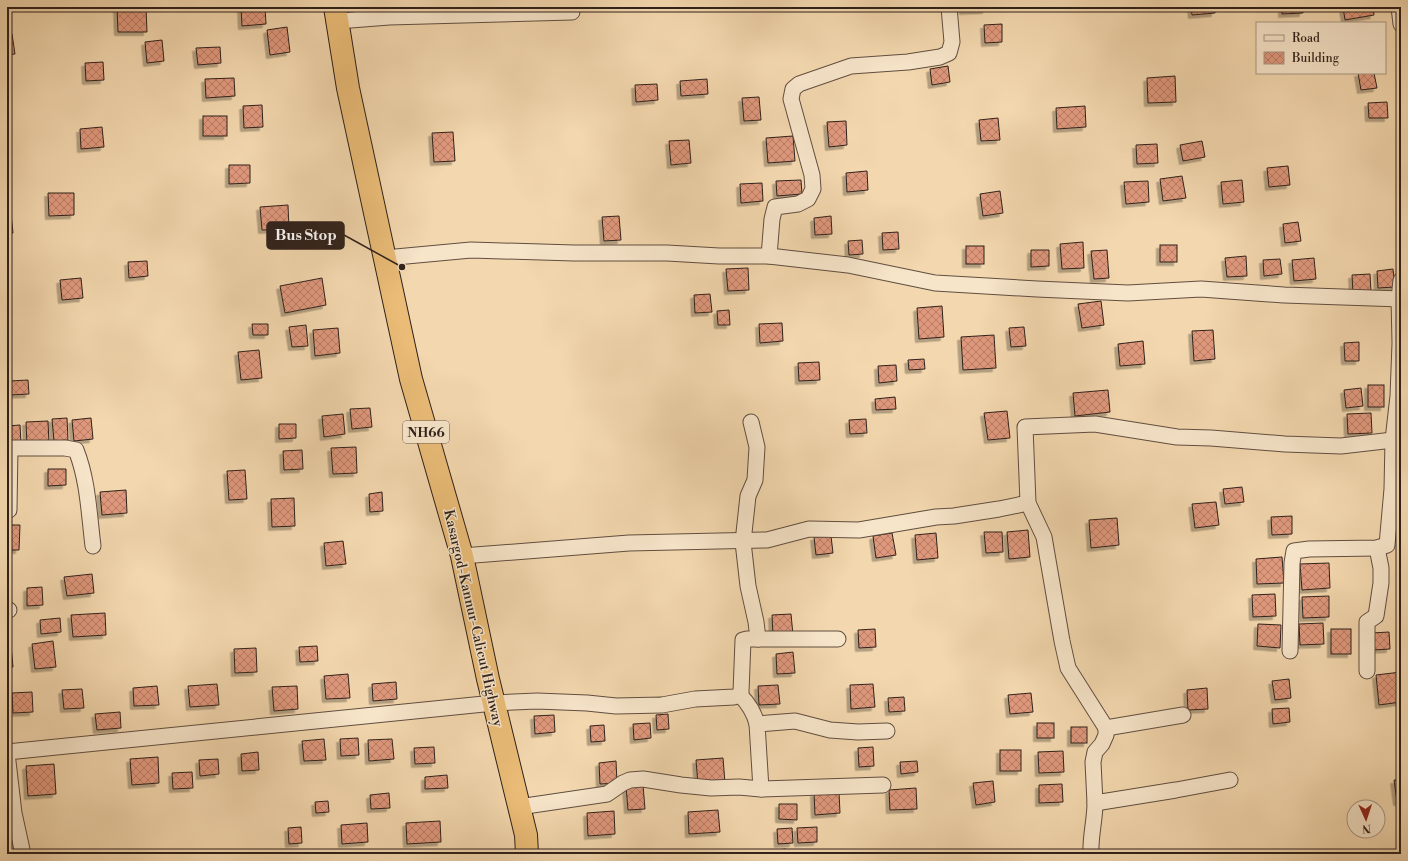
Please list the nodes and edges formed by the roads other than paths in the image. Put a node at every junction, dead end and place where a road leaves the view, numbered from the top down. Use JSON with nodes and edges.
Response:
{"nodes":[{"id":1,"x":949,"y":7,"type":"edge"},
{"id":2,"x":1399,"y":7,"type":"edge"},
{"id":3,"x":572,"y":12,"type":"dead end"},
{"id":4,"x":337,"y":14,"type":"edge"},
{"id":5,"x":1401,"y":24,"type":"edge"},
{"id":6,"x":769,"y":256,"type":"junction"},
{"id":7,"x":385,"y":258,"type":"junction"},
{"id":8,"x":1401,"y":280,"type":"edge"},
{"id":9,"x":1400,"y":299,"type":"edge"},
{"id":10,"x":751,"y":422,"type":"dead end"},
{"id":11,"x":1393,"y":440,"type":"junction"},
{"id":12,"x":9,"y":448,"type":"edge"},
{"id":13,"x":1028,"y":502,"type":"junction"},
{"id":14,"x":9,"y":510,"type":"dead end"},
{"id":15,"x":743,"y":542,"type":"junction"},
{"id":16,"x":93,"y":546,"type":"dead end"},
{"id":17,"x":1388,"y":546,"type":"edge"},
{"id":18,"x":462,"y":556,"type":"junction"},
{"id":19,"x":758,"y":639,"type":"junction"},
{"id":20,"x":838,"y":639,"type":"dead end"},
{"id":21,"x":1290,"y":651,"type":"dead end"},
{"id":22,"x":1367,"y":671,"type":"dead end"},
{"id":23,"x":740,"y":695,"type":"junction"},
{"id":24,"x":494,"y":704,"type":"junction"},
{"id":25,"x":1183,"y":715,"type":"dead end"},
{"id":26,"x":757,"y":724,"type":"junction"},
{"id":27,"x":1106,"y":728,"type":"junction"},
{"id":28,"x":887,"y":731,"type":"dead end"},
{"id":29,"x":7,"y":752,"type":"edge"},
{"id":30,"x":1230,"y":780,"type":"dead end"},
{"id":31,"x":883,"y":785,"type":"dead end"},
{"id":32,"x":761,"y":789,"type":"junction"},
{"id":33,"x":1096,"y":803,"type":"junction"},
{"id":34,"x":519,"y":807,"type":"junction"},
{"id":35,"x":23,"y":854,"type":"edge"},
{"id":36,"x":527,"y":854,"type":"edge"},
{"id":37,"x":1090,"y":854,"type":"edge"}],
"edges":[{"from":1,"to":6,"type":"street"},
{"from":2,"to":5,"type":"street"},
{"from":3,"to":4,"type":"street"},
{"from":4,"to":7,"type":"highway","name":"Kasargod-Kannur-Calicut Highway","number":"NH66"},
{"from":6,"to":7,"type":"street"},
{"from":6,"to":9,"type":"street"},
{"from":7,"to":18,"type":"highway","name":"Kasargod-Kannur-Calicut Highway","number":"NH66"},
{"from":8,"to":9,"type":"street"},
{"from":9,"to":11,"type":"street"},
{"from":10,"to":15,"type":"street"},
{"from":11,"to":13,"type":"street"},
{"from":11,"to":17,"type":"street"},
{"from":12,"to":14,"type":"street"},
{"from":12,"to":16,"type":"street"},
{"from":13,"to":15,"type":"street"},
{"from":13,"to":27,"type":"street"},
{"from":15,"to":18,"type":"street"},
{"from":15,"to":19,"type":"street"},
{"from":17,"to":21,"type":"street"},
{"from":17,"to":22,"type":"street"},
{"from":18,"to":24,"type":"highway","name":"Kasargod-Kannur-Calicut Highway","number":"NH66"},
{"from":19,"to":20,"type":"street"},
{"from":19,"to":23,"type":"street"},
{"from":23,"to":24,"type":"street"},
{"from":23,"to":26,"type":"street"},
{"from":24,"to":29,"type":"street"},
{"from":24,"to":34,"type":"highway","name":"Kasargod-Kannur-Calicut Highway","number":"NH66"},
{"from":25,"to":27,"type":"street"},
{"from":26,"to":28,"type":"street"},
{"from":26,"to":32,"type":"street"},
{"from":27,"to":33,"type":"street"},
{"from":29,"to":35,"type":"street"},
{"from":30,"to":33,"type":"street"},
{"from":31,"to":32,"type":"street"},
{"from":32,"to":34,"type":"street"},
{"from":33,"to":37,"type":"street"},
{"from":34,"to":36,"type":"highway","name":"Kasargod-Kannur-Calicut Highway","number":"NH66"}]}
